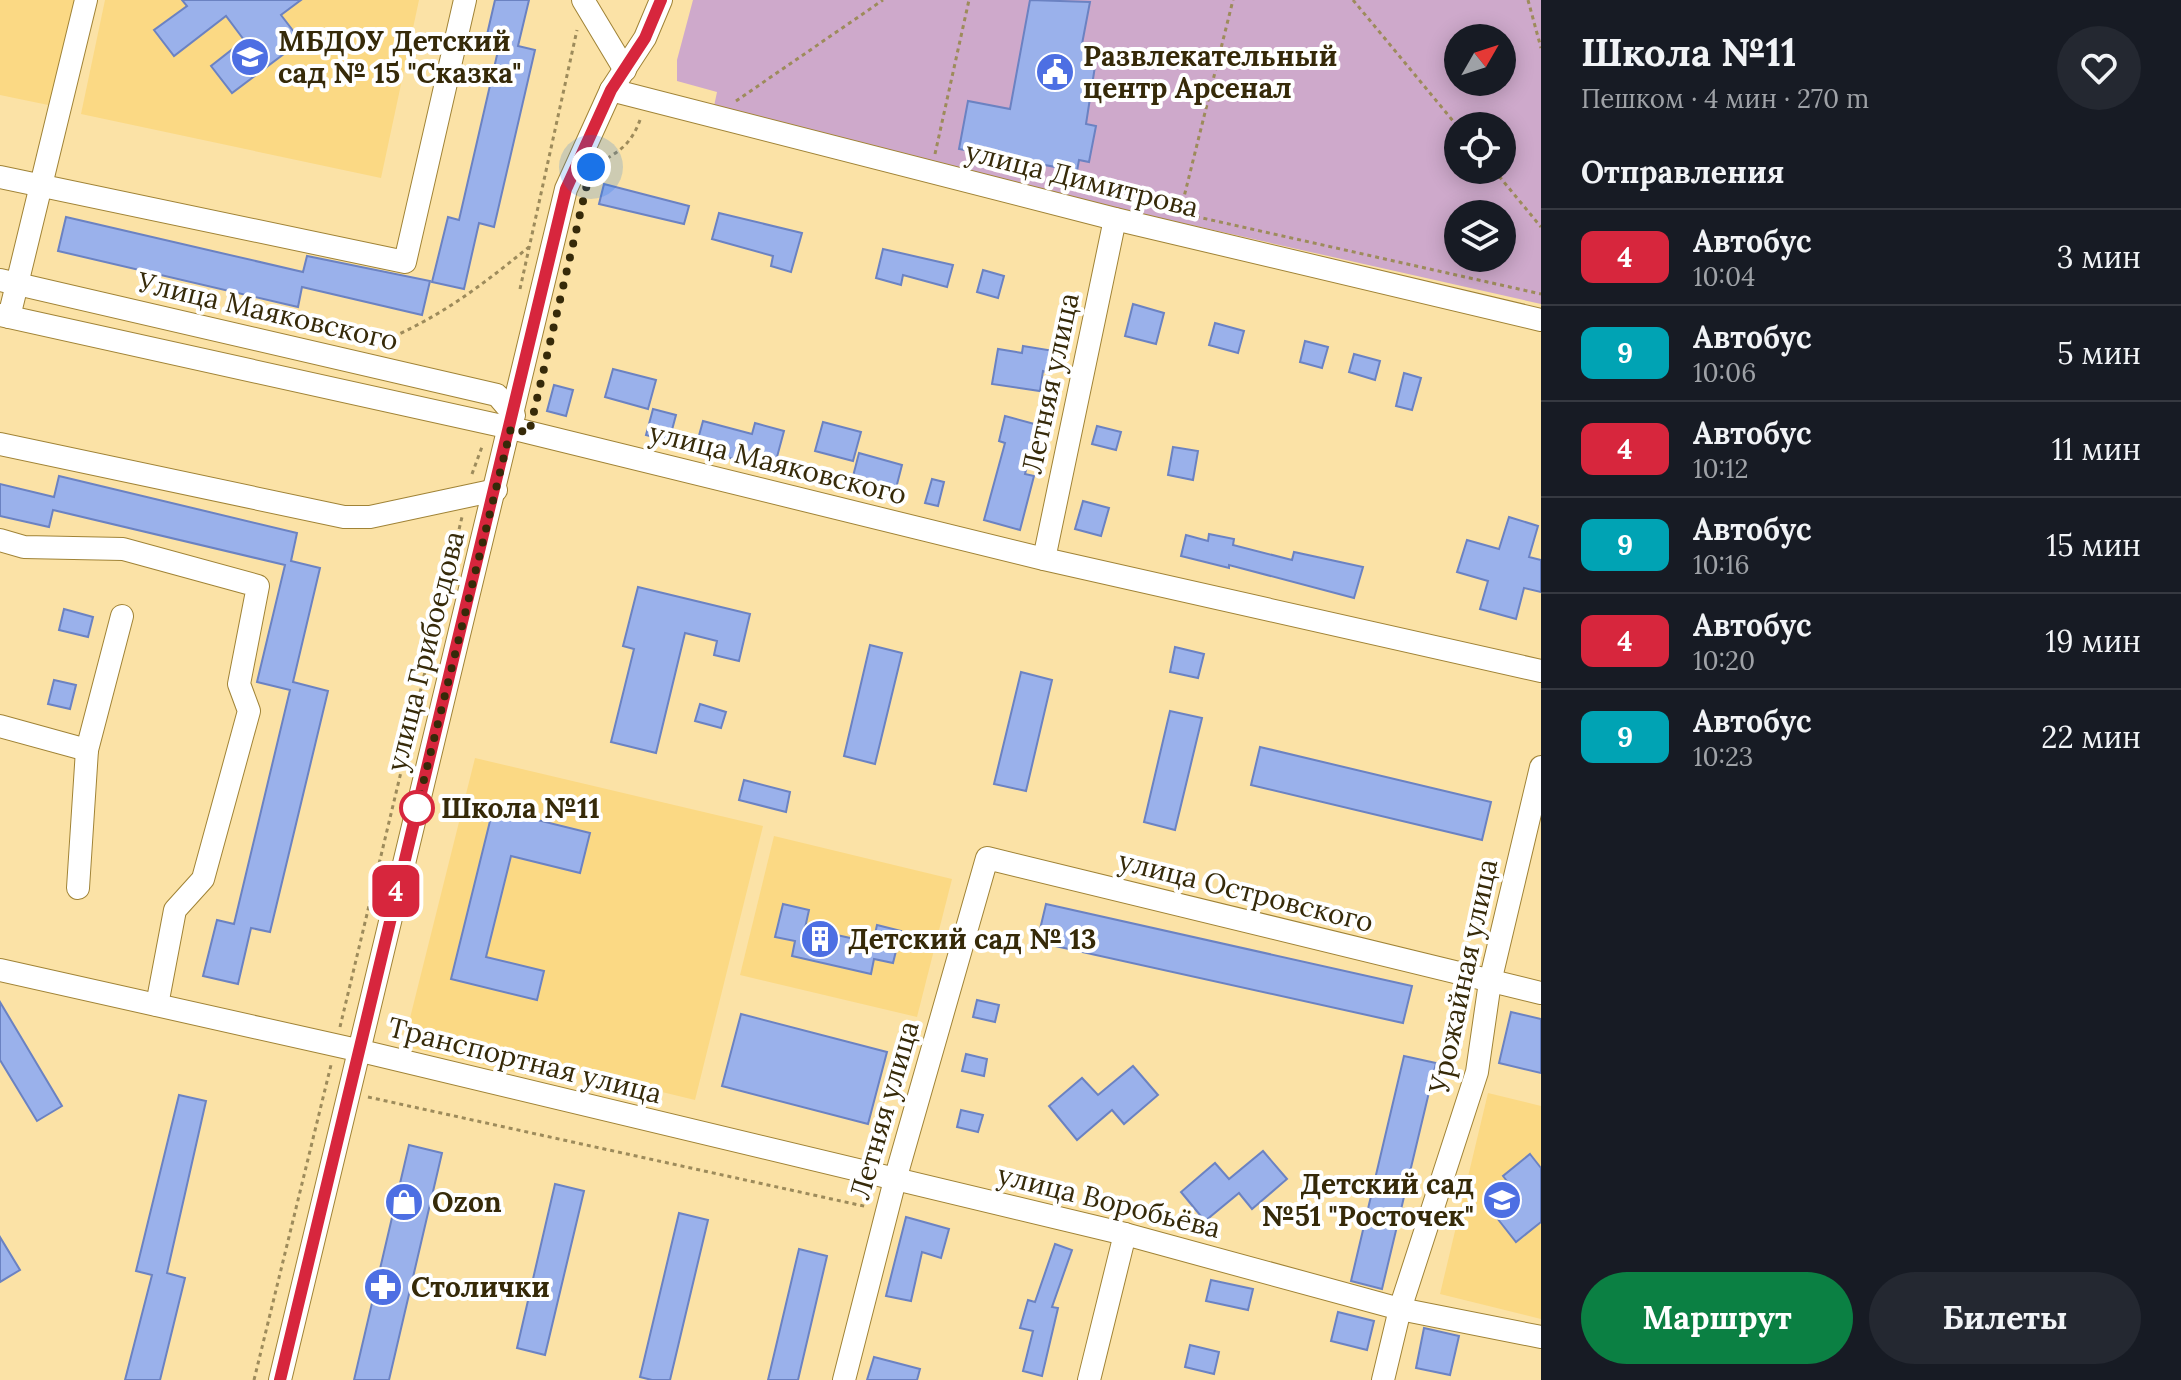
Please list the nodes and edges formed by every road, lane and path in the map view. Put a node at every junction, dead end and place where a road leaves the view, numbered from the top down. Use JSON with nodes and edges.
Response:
{"nodes":[{"id":1,"x":86,"y":0,"type":"edge"},
{"id":2,"x":465,"y":0,"type":"edge"},
{"id":3,"x":584,"y":0,"type":"edge"},
{"id":4,"x":661,"y":0,"type":"edge"},
{"id":5,"x":876,"y":0,"type":"edge"},
{"id":6,"x":883,"y":0,"type":"edge"},
{"id":7,"x":969,"y":0,"type":"edge"},
{"id":8,"x":1233,"y":0,"type":"edge"},
{"id":9,"x":1353,"y":0,"type":"edge"},
{"id":10,"x":1528,"y":0,"type":"edge"},
{"id":11,"x":875,"y":6,"type":"junction"},
{"id":12,"x":1541,"y":48,"type":"edge"},
{"id":13,"x":625,"y":70,"type":"junction"},
{"id":14,"x":611,"y":90,"type":"junction"},
{"id":15,"x":648,"y":99,"type":"junction"},
{"id":16,"x":736,"y":101,"type":"dead end"},
{"id":17,"x":1446,"y":112,"type":"edge"},
{"id":18,"x":935,"y":155,"type":"dead end"},
{"id":19,"x":591,"y":167,"type":"dead end"},
{"id":20,"x":0,"y":177,"type":"edge"},
{"id":21,"x":1506,"y":184,"type":"edge"},
{"id":22,"x":41,"y":186,"type":"junction"},
{"id":23,"x":1150,"y":205,"type":"dead end"},
{"id":24,"x":1180,"y":213,"type":"junction"},
{"id":25,"x":1115,"y":219,"type":"junction"},
{"id":26,"x":1541,"y":227,"type":"edge"},
{"id":27,"x":529,"y":247,"type":"junction"},
{"id":28,"x":9,"y":282,"type":"edge"},
{"id":29,"x":520,"y":291,"type":"dead end"},
{"id":30,"x":1541,"y":294,"type":"edge"},
{"id":31,"x":5,"y":316,"type":"edge"},
{"id":32,"x":1541,"y":320,"type":"edge"},
{"id":33,"x":384,"y":350,"type":"dead end"},
{"id":34,"x":505,"y":422,"type":"junction"},
{"id":35,"x":0,"y":444,"type":"edge"},
{"id":36,"x":496,"y":490,"type":"junction"},
{"id":37,"x":468,"y":494,"type":"junction"},
{"id":38,"x":0,"y":540,"type":"edge"},
{"id":39,"x":1044,"y":559,"type":"junction"},
{"id":40,"x":122,"y":616,"type":"dead end"},
{"id":41,"x":1541,"y":671,"type":"edge"},
{"id":42,"x":0,"y":726,"type":"edge"},
{"id":43,"x":87,"y":750,"type":"junction"},
{"id":44,"x":1541,"y":767,"type":"edge"},
{"id":45,"x":987,"y":858,"type":"joint"},
{"id":46,"x":78,"y":888,"type":"dead end"},
{"id":47,"x":0,"y":970,"type":"edge"},
{"id":48,"x":1490,"y":982,"type":"junction"},
{"id":49,"x":1541,"y":993,"type":"edge"},
{"id":50,"x":157,"y":1005,"type":"junction"},
{"id":51,"x":346,"y":1048,"type":"junction"},
{"id":52,"x":325,"y":1087,"type":"junction"},
{"id":53,"x":348,"y":1093,"type":"junction"},
{"id":54,"x":895,"y":1180,"type":"junction"},
{"id":55,"x":887,"y":1211,"type":"junction"},
{"id":56,"x":1125,"y":1234,"type":"junction"},
{"id":57,"x":1400,"y":1309,"type":"junction"},
{"id":58,"x":1541,"y":1337,"type":"edge"},
{"id":59,"x":254,"y":1380,"type":"edge"},
{"id":60,"x":280,"y":1380,"type":"edge"},
{"id":61,"x":844,"y":1380,"type":"edge"},
{"id":62,"x":1089,"y":1380,"type":"edge"},
{"id":63,"x":1383,"y":1380,"type":"edge"}],
"edges":[{"from":1,"to":22,"type":"street"},
{"from":2,"to":22,"type":"street"},
{"from":3,"to":13,"type":"street"},
{"from":3,"to":27,"type":"path"},
{"from":4,"to":13,"type":"street","name":"улица Грибоедова"},
{"from":5,"to":11,"type":"path"},
{"from":6,"to":11,"type":"path"},
{"from":7,"to":18,"type":"path"},
{"from":8,"to":24,"type":"path"},
{"from":9,"to":17,"type":"path"},
{"from":10,"to":12,"type":"path"},
{"from":11,"to":16,"type":"path"},
{"from":13,"to":14,"type":"street","name":"улица Грибоедова"},
{"from":14,"to":15,"type":"street","name":"улица Димитрова"},
{"from":14,"to":34,"type":"street","name":"улица Грибоедова"},
{"from":15,"to":19,"type":"path"},
{"from":15,"to":25,"type":"street","name":"улица Димитрова"},
{"from":20,"to":22,"type":"street"},
{"from":21,"to":26,"type":"path"},
{"from":22,"to":28,"type":"street"},
{"from":23,"to":24,"type":"path"},
{"from":24,"to":30,"type":"path"},
{"from":25,"to":32,"type":"street","name":"улица Димитрова"},
{"from":25,"to":39,"type":"street","name":"Летняя улица"},
{"from":27,"to":29,"type":"path"},
{"from":27,"to":33,"type":"path"},
{"from":28,"to":31,"type":"street"},
{"from":28,"to":34,"type":"street","name":"Улица Маяковского"},
{"from":31,"to":34,"type":"street","name":"улица Маяковского"},
{"from":34,"to":36,"type":"street","name":"улица Грибоедова"},
{"from":34,"to":37,"type":"path"},
{"from":34,"to":39,"type":"street","name":"улица Маяковского"},
{"from":35,"to":37,"type":"street"},
{"from":36,"to":37,"type":"street"},
{"from":36,"to":51,"type":"street","name":"улица Грибоедова"},
{"from":37,"to":51,"type":"path"},
{"from":38,"to":50,"type":"street"},
{"from":39,"to":41,"type":"street","name":"улица Маяковского"},
{"from":40,"to":43,"type":"street"},
{"from":42,"to":43,"type":"street"},
{"from":43,"to":46,"type":"street"},
{"from":44,"to":48,"type":"street","name":"Урожайная улица"},
{"from":45,"to":48,"type":"street","name":"улица Островского"},
{"from":45,"to":54,"type":"street","name":"Летняя улица"},
{"from":47,"to":50,"type":"street","name":"Транспортная улица"},
{"from":48,"to":49,"type":"street","name":"улица Островского"},
{"from":48,"to":57,"type":"street","name":"Урожайная улица"},
{"from":50,"to":51,"type":"street","name":"Транспортная улица"},
{"from":51,"to":52,"type":"path"},
{"from":51,"to":53,"type":"street","name":"улица Грибоедова"},
{"from":51,"to":54,"type":"street","name":"Транспортная улица"},
{"from":52,"to":53,"type":"path"},
{"from":52,"to":59,"type":"path"},
{"from":53,"to":55,"type":"path"},
{"from":53,"to":60,"type":"street","name":"улица Грибоедова"},
{"from":54,"to":55,"type":"street","name":"Летняя улица"},
{"from":54,"to":56,"type":"street","name":"улица Воробьёва"},
{"from":55,"to":61,"type":"street","name":"Летняя улица"},
{"from":56,"to":57,"type":"street","name":"улица Воробьёва"},
{"from":56,"to":62,"type":"street"},
{"from":57,"to":58,"type":"street","name":"улица Воробьёва"},
{"from":57,"to":63,"type":"street","name":"Урожайная улица"}]}
